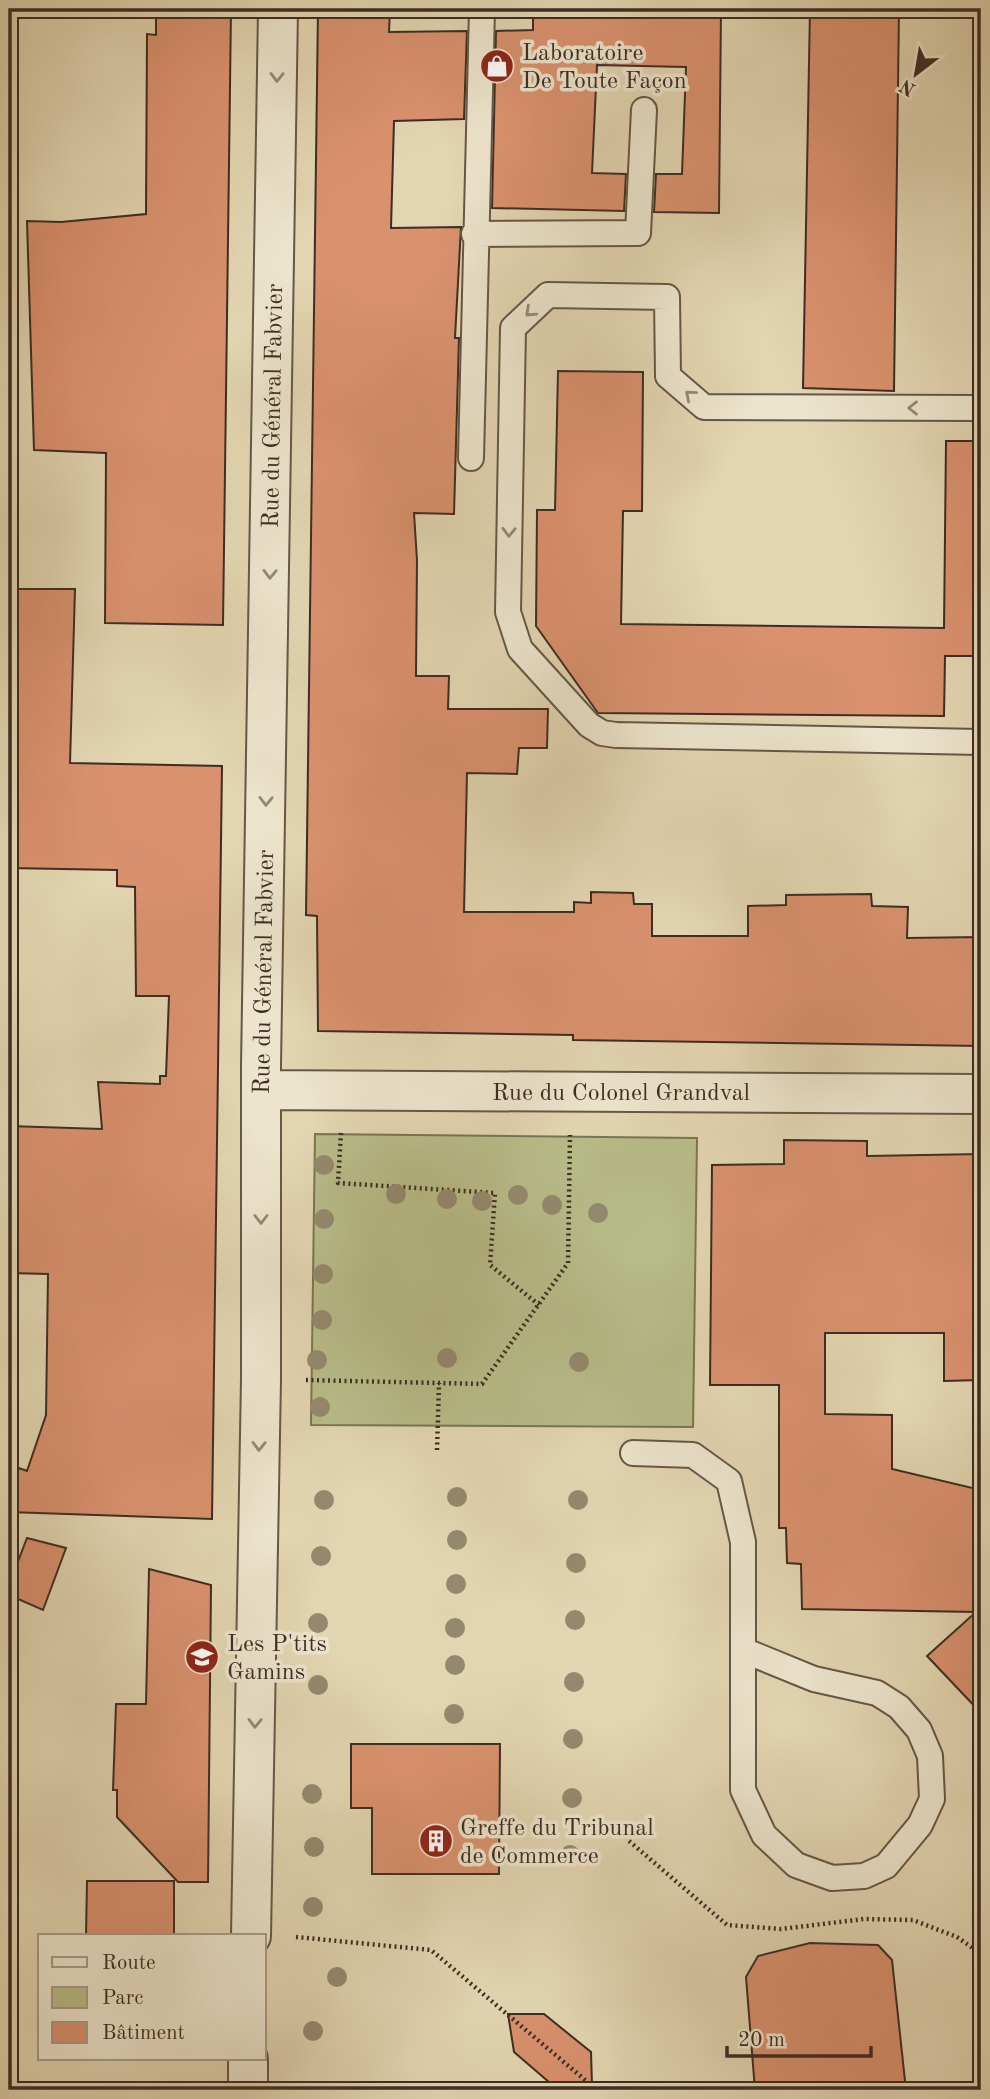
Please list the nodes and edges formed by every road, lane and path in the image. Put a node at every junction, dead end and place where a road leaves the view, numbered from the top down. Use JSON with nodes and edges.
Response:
{"nodes":[{"id":1,"x":278,"y":9,"type":"edge"},
{"id":2,"x":482,"y":9,"type":"edge"},
{"id":3,"x":644,"y":110,"type":"dead end"},
{"id":4,"x":474,"y":234,"type":"junction"},
{"id":5,"x":981,"y":408,"type":"edge"},
{"id":6,"x":471,"y":458,"type":"dead end"},
{"id":7,"x":981,"y":742,"type":"edge"},
{"id":8,"x":261,"y":1090,"type":"junction"},
{"id":9,"x":981,"y":1094,"type":"edge"},
{"id":10,"x":342,"y":1125,"type":"dead end"},
{"id":11,"x":570,"y":1127,"type":"dead end"},
{"id":12,"x":539,"y":1305,"type":"junction"},
{"id":13,"x":295,"y":1380,"type":"dead end"},
{"id":14,"x":439,"y":1383,"type":"junction"},
{"id":15,"x":437,"y":1450,"type":"dead end"},
{"id":16,"x":633,"y":1453,"type":"dead end"},
{"id":17,"x":743,"y":1650,"type":"junction"},
{"id":18,"x":629,"y":1841,"type":"dead end"},
{"id":19,"x":251,"y":1934,"type":"edge"},
{"id":20,"x":266,"y":1936,"type":"edge"},
{"id":21,"x":981,"y":1954,"type":"edge"},
{"id":22,"x":248,"y":2060,"type":"edge"},
{"id":23,"x":248,"y":2090,"type":"edge"},
{"id":24,"x":597,"y":2090,"type":"edge"}],
"edges":[{"from":1,"to":8,"type":"street","name":"Rue du Général Fabvier","one_way":true},
{"from":2,"to":4,"type":"lane"},
{"from":3,"to":4,"type":"lane"},
{"from":4,"to":6,"type":"lane"},
{"from":5,"to":7,"type":"lane","one_way":true},
{"from":8,"to":9,"type":"street","name":"Rue du Colonel Grandval"},
{"from":8,"to":19,"type":"street","name":"Rue du Général Fabvier","one_way":true},
{"from":10,"to":12,"type":"path"},
{"from":11,"to":12,"type":"path"},
{"from":12,"to":14,"type":"path"},
{"from":13,"to":14,"type":"path"},
{"from":14,"to":15,"type":"path"},
{"from":16,"to":17,"type":"lane"},
{"from":17,"to":17,"type":"lane"},
{"from":18,"to":21,"type":"path"},
{"from":20,"to":24,"type":"path"},
{"from":22,"to":23,"type":"street"}]}
